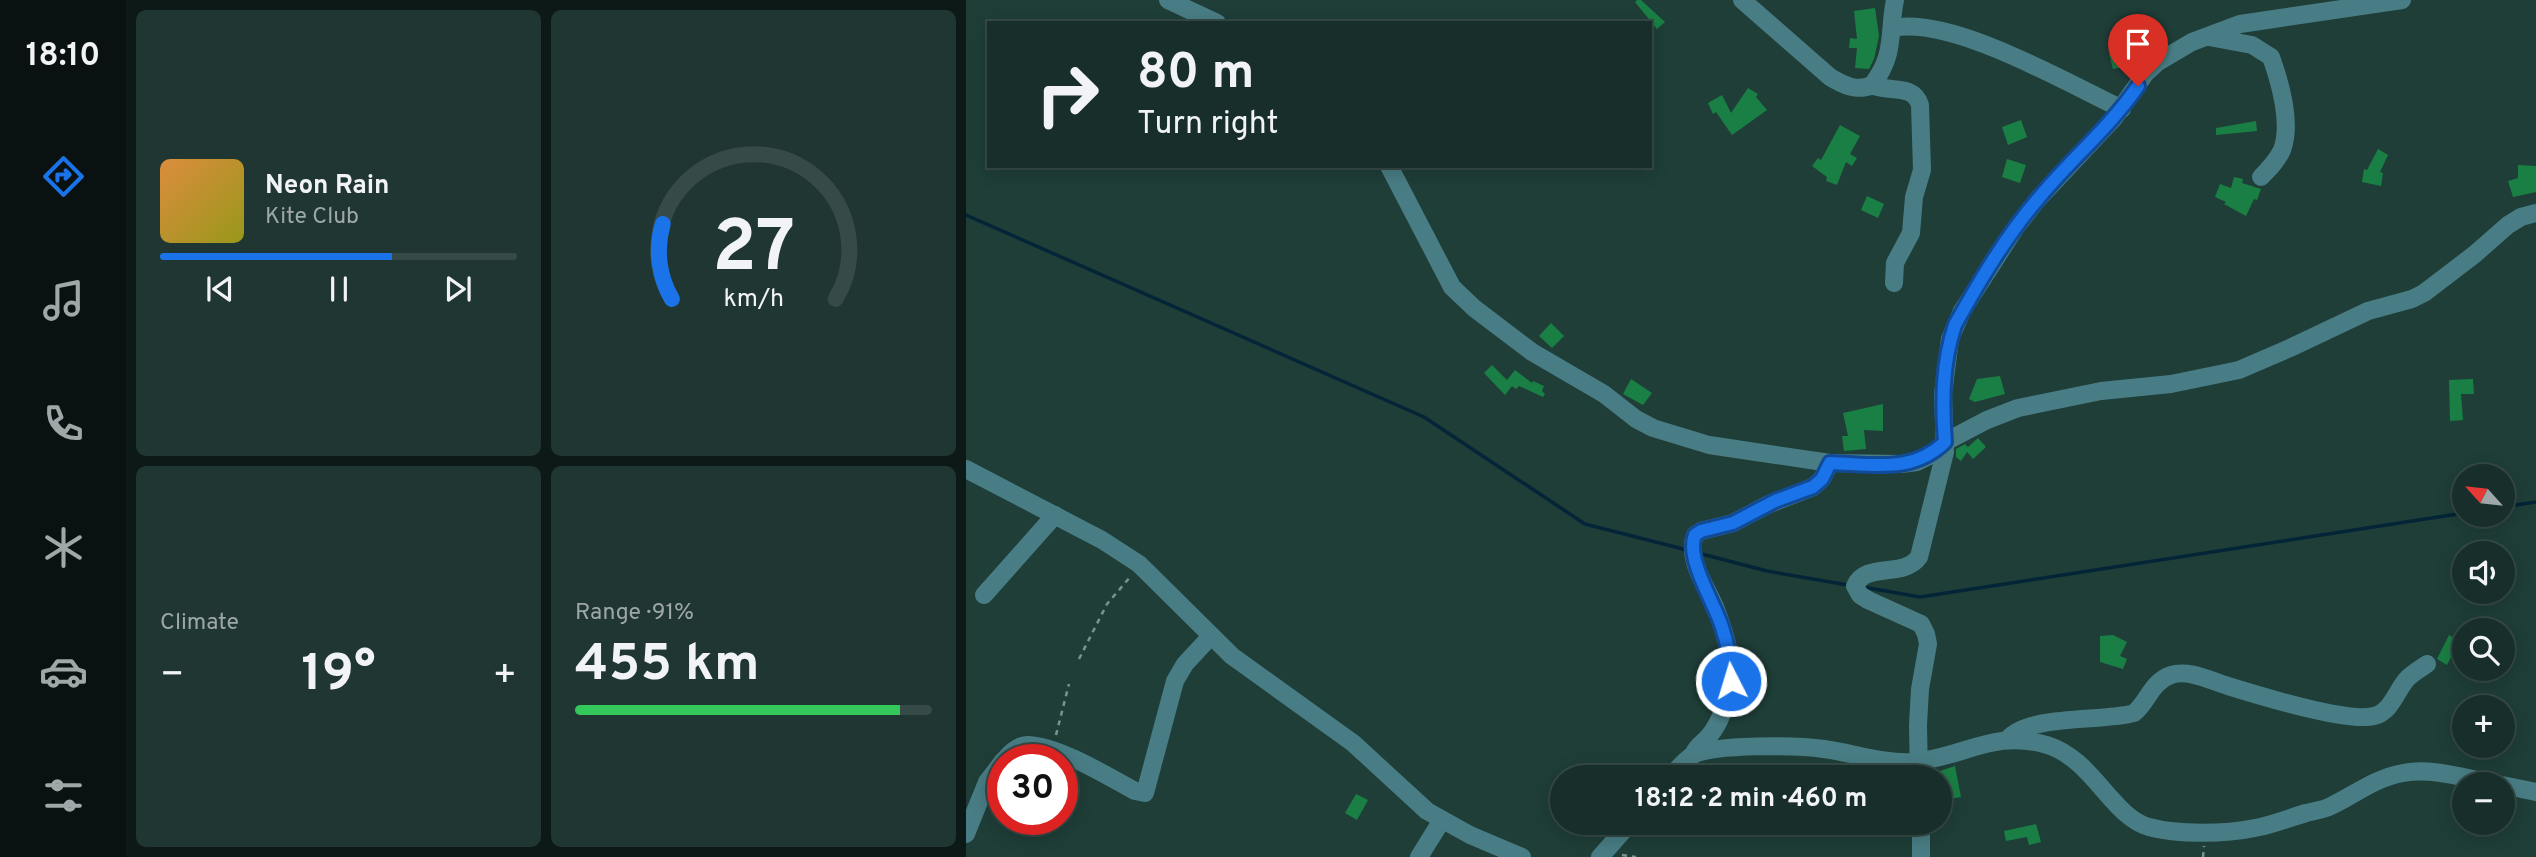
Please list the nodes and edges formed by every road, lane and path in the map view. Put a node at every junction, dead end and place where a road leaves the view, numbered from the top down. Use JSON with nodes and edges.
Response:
{"nodes":[{"id":1,"x":1168,"y":0,"type":"edge"},
{"id":2,"x":1742,"y":0,"type":"edge"},
{"id":3,"x":1895,"y":0,"type":"edge"},
{"id":4,"x":2402,"y":0,"type":"edge"},
{"id":5,"x":1213,"y":21,"type":"edge"},
{"id":6,"x":1893,"y":28,"type":"junction"},
{"id":7,"x":2206,"y":36,"type":"junction"},
{"id":8,"x":1872,"y":85,"type":"junction"},
{"id":9,"x":2122,"y":109,"type":"junction"},
{"id":10,"x":1390,"y":168,"type":"edge"},
{"id":11,"x":2261,"y":177,"type":"dead end"},
{"id":12,"x":2536,"y":213,"type":"edge"},
{"id":13,"x":1894,"y":283,"type":"dead end"},
{"id":14,"x":1945,"y":442,"type":"junction"},
{"id":15,"x":1830,"y":463,"type":"junction"},
{"id":16,"x":966,"y":469,"type":"edge"},
{"id":17,"x":1055,"y":515,"type":"junction"},
{"id":18,"x":1139,"y":564,"type":"junction"},
{"id":19,"x":984,"y":595,"type":"dead end"},
{"id":20,"x":1211,"y":636,"type":"junction"},
{"id":21,"x":1079,"y":659,"type":"dead end"},
{"id":22,"x":2427,"y":664,"type":"dead end"},
{"id":23,"x":1069,"y":684,"type":"dead end"},
{"id":24,"x":2008,"y":738,"type":"junction"},
{"id":25,"x":1055,"y":744,"type":"edge"},
{"id":26,"x":1692,"y":756,"type":"junction"},
{"id":27,"x":1078,"y":762,"type":"edge"},
{"id":28,"x":1683,"y":765,"type":"edge"},
{"id":29,"x":1908,"y":765,"type":"edge"},
{"id":30,"x":1919,"y":765,"type":"edge"},
{"id":31,"x":1929,"y":765,"type":"edge"},
{"id":32,"x":2452,"y":776,"type":"edge"},
{"id":33,"x":987,"y":781,"type":"edge"},
{"id":34,"x":2515,"y":788,"type":"edge"},
{"id":35,"x":2536,"y":792,"type":"edge"},
{"id":36,"x":1442,"y":820,"type":"junction"},
{"id":37,"x":966,"y":834,"type":"edge"},
{"id":38,"x":1619,"y":835,"type":"edge"},
{"id":39,"x":1921,"y":835,"type":"edge"},
{"id":40,"x":1419,"y":857,"type":"edge"},
{"id":41,"x":1522,"y":857,"type":"edge"},
{"id":42,"x":1600,"y":857,"type":"edge"},
{"id":43,"x":1921,"y":857,"type":"edge"}],
"edges":[{"from":1,"to":5,"type":"street"},
{"from":2,"to":8,"type":"street"},
{"from":3,"to":6,"type":"street"},
{"from":4,"to":7,"type":"street"},
{"from":6,"to":8,"type":"street"},
{"from":6,"to":9,"type":"street"},
{"from":7,"to":9,"type":"street"},
{"from":7,"to":11,"type":"street"},
{"from":8,"to":13,"type":"street"},
{"from":9,"to":14,"type":"street"},
{"from":10,"to":15,"type":"street"},
{"from":12,"to":14,"type":"street"},
{"from":14,"to":15,"type":"street"},
{"from":14,"to":30,"type":"street"},
{"from":15,"to":26,"type":"street"},
{"from":16,"to":17,"type":"street"},
{"from":17,"to":18,"type":"street"},
{"from":17,"to":19,"type":"street"},
{"from":18,"to":20,"type":"street"},
{"from":18,"to":21,"type":"path"},
{"from":20,"to":27,"type":"street"},
{"from":20,"to":36,"type":"street"},
{"from":22,"to":24,"type":"street"},
{"from":23,"to":25,"type":"path"},
{"from":24,"to":31,"type":"street"},
{"from":24,"to":32,"type":"street"},
{"from":26,"to":28,"type":"street"},
{"from":26,"to":29,"type":"street"},
{"from":33,"to":37,"type":"street"},
{"from":34,"to":35,"type":"street"},
{"from":36,"to":40,"type":"street"},
{"from":36,"to":41,"type":"street"},
{"from":38,"to":42,"type":"street"},
{"from":39,"to":43,"type":"street"}]}
